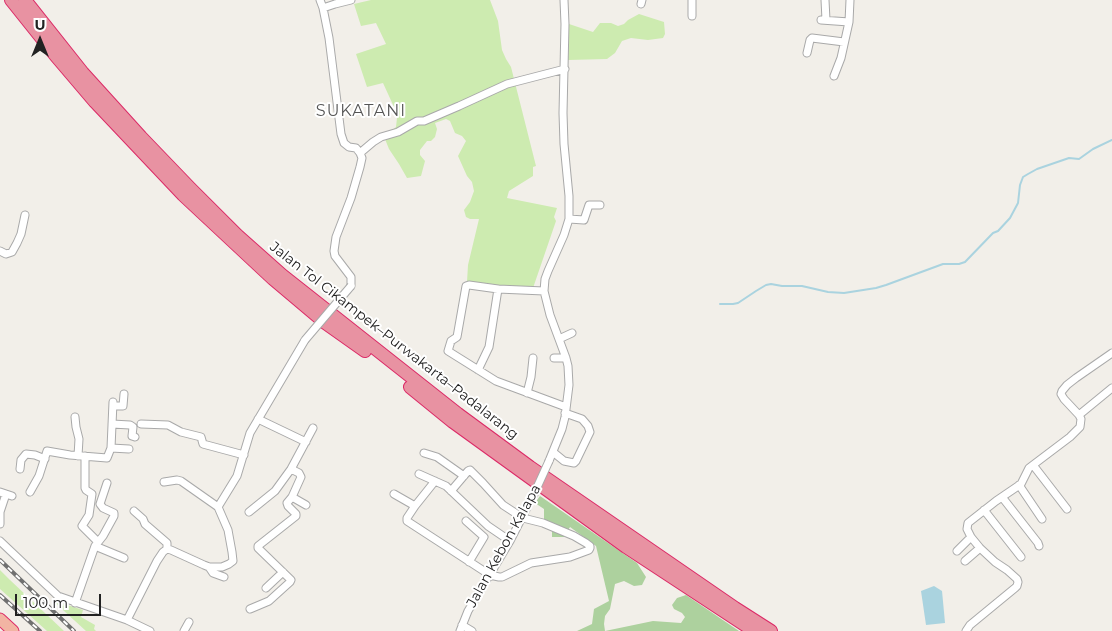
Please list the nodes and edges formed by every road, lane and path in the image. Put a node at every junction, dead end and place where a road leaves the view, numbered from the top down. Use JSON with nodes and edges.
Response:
{"nodes":[{"id":1,"x":11,"y":0,"type":"edge"},
{"id":2,"x":25,"y":0,"type":"edge"},
{"id":3,"x":320,"y":0,"type":"edge"},
{"id":4,"x":351,"y":0,"type":"edge"},
{"id":5,"x":564,"y":0,"type":"edge"},
{"id":6,"x":692,"y":0,"type":"edge"},
{"id":7,"x":825,"y":0,"type":"edge"},
{"id":8,"x":850,"y":0,"type":"edge"},
{"id":9,"x":323,"y":8,"type":"junction"},
{"id":10,"x":692,"y":16,"type":"dead end"},
{"id":11,"x":849,"y":22,"type":"junction"},
{"id":12,"x":844,"y":42,"type":"junction"},
{"id":13,"x":807,"y":53,"type":"dead end"},
{"id":14,"x":565,"y":69,"type":"junction"},
{"id":15,"x":834,"y":76,"type":"dead end"},
{"id":16,"x":360,"y":153,"type":"junction"},
{"id":17,"x":600,"y":205,"type":"dead end"},
{"id":18,"x":25,"y":215,"type":"dead end"},
{"id":19,"x":569,"y":219,"type":"junction"},
{"id":20,"x":0,"y":252,"type":"edge"},
{"id":21,"x":498,"y":290,"type":"junction"},
{"id":22,"x":544,"y":291,"type":"junction"},
{"id":23,"x":572,"y":333,"type":"dead end"},
{"id":24,"x":559,"y":339,"type":"junction"},
{"id":25,"x":1112,"y":353,"type":"edge"},
{"id":26,"x":533,"y":358,"type":"dead end"},
{"id":27,"x":554,"y":358,"type":"dead end"},
{"id":28,"x":566,"y":358,"type":"junction"},
{"id":29,"x":478,"y":370,"type":"junction"},
{"id":30,"x":1112,"y":388,"type":"edge"},
{"id":31,"x":527,"y":393,"type":"junction"},
{"id":32,"x":124,"y":394,"type":"dead end"},
{"id":33,"x":566,"y":410,"type":"junction"},
{"id":34,"x":1079,"y":416,"type":"junction"},
{"id":35,"x":75,"y":417,"type":"dead end"},
{"id":36,"x":258,"y":419,"type":"junction"},
{"id":37,"x":112,"y":424,"type":"junction"},
{"id":38,"x":141,"y":424,"type":"dead end"},
{"id":39,"x":313,"y":428,"type":"dead end"},
{"id":40,"x":134,"y":437,"type":"dead end"},
{"id":41,"x":306,"y":442,"type":"junction"},
{"id":42,"x":111,"y":448,"type":"junction"},
{"id":43,"x":129,"y":449,"type":"dead end"},
{"id":44,"x":553,"y":452,"type":"junction"},
{"id":45,"x":424,"y":453,"type":"dead end"},
{"id":46,"x":244,"y":455,"type":"junction"},
{"id":47,"x":81,"y":456,"type":"junction"},
{"id":48,"x":44,"y":459,"type":"junction"},
{"id":49,"x":1033,"y":465,"type":"junction"},
{"id":50,"x":291,"y":468,"type":"junction"},
{"id":51,"x":20,"y":469,"type":"dead end"},
{"id":52,"x":419,"y":474,"type":"dead end"},
{"id":53,"x":464,"y":476,"type":"junction"},
{"id":54,"x":435,"y":481,"type":"junction"},
{"id":55,"x":164,"y":482,"type":"dead end"},
{"id":56,"x":106,"y":483,"type":"dead end"},
{"id":57,"x":1019,"y":485,"type":"junction"},
{"id":58,"x":451,"y":491,"type":"junction"},
{"id":59,"x":30,"y":492,"type":"dead end"},
{"id":60,"x":6,"y":494,"type":"edge"},
{"id":61,"x":394,"y":494,"type":"dead end"},
{"id":62,"x":292,"y":497,"type":"junction"},
{"id":63,"x":1002,"y":497,"type":"junction"},
{"id":64,"x":306,"y":505,"type":"dead end"},
{"id":65,"x":415,"y":506,"type":"junction"},
{"id":66,"x":218,"y":507,"type":"junction"},
{"id":67,"x":1067,"y":509,"type":"dead end"},
{"id":68,"x":984,"y":510,"type":"junction"},
{"id":69,"x":134,"y":511,"type":"dead end"},
{"id":70,"x":249,"y":512,"type":"dead end"},
{"id":71,"x":523,"y":518,"type":"junction"},
{"id":72,"x":1042,"y":518,"type":"dead end"},
{"id":73,"x":466,"y":521,"type":"dead end"},
{"id":74,"x":0,"y":524,"type":"edge"},
{"id":75,"x":971,"y":537,"type":"junction"},
{"id":76,"x":0,"y":541,"type":"edge"},
{"id":77,"x":510,"y":541,"type":"junction"},
{"id":78,"x":96,"y":544,"type":"junction"},
{"id":79,"x":1039,"y":546,"type":"dead end"},
{"id":80,"x":980,"y":548,"type":"junction"},
{"id":81,"x":167,"y":549,"type":"junction"},
{"id":82,"x":957,"y":551,"type":"dead end"},
{"id":83,"x":1021,"y":557,"type":"dead end"},
{"id":84,"x":124,"y":558,"type":"dead end"},
{"id":85,"x":964,"y":561,"type":"dead end"},
{"id":86,"x":469,"y":562,"type":"junction"},
{"id":87,"x":209,"y":567,"type":"junction"},
{"id":88,"x":283,"y":572,"type":"junction"},
{"id":89,"x":490,"y":575,"type":"junction"},
{"id":90,"x":224,"y":577,"type":"dead end"},
{"id":91,"x":266,"y":588,"type":"dead end"},
{"id":92,"x":75,"y":603,"type":"junction"},
{"id":93,"x":250,"y":609,"type":"dead end"},
{"id":94,"x":0,"y":619,"type":"edge"},
{"id":95,"x":127,"y":620,"type":"junction"},
{"id":96,"x":189,"y":622,"type":"dead end"},
{"id":97,"x":461,"y":628,"type":"edge"},
{"id":98,"x":13,"y":631,"type":"edge"},
{"id":99,"x":150,"y":631,"type":"edge"},
{"id":100,"x":184,"y":631,"type":"edge"},
{"id":101,"x":472,"y":631,"type":"edge"},
{"id":102,"x":754,"y":631,"type":"edge"},
{"id":103,"x":771,"y":631,"type":"edge"},
{"id":104,"x":966,"y":631,"type":"edge"}],
"edges":[{"from":1,"to":102,"type":"highway","name":"Jalan Tol Cikampek–Purwakarta–Padalarang"},
{"from":2,"to":103,"type":"highway","name":"Jalan Tol Cikampek–Purwakarta–Padalarang"},
{"from":3,"to":9,"type":"street"},
{"from":4,"to":9,"type":"street"},
{"from":5,"to":14,"type":"street"},
{"from":6,"to":10,"type":"street"},
{"from":7,"to":11,"type":"street"},
{"from":8,"to":11,"type":"street"},
{"from":9,"to":16,"type":"street"},
{"from":11,"to":12,"type":"street"},
{"from":12,"to":13,"type":"street"},
{"from":12,"to":15,"type":"street"},
{"from":14,"to":16,"type":"street"},
{"from":14,"to":19,"type":"street"},
{"from":16,"to":36,"type":"street","bridge":true},
{"from":17,"to":19,"type":"street"},
{"from":18,"to":20,"type":"street"},
{"from":19,"to":22,"type":"street"},
{"from":21,"to":22,"type":"street"},
{"from":21,"to":29,"type":"street"},
{"from":21,"to":29,"type":"street"},
{"from":22,"to":24,"type":"street","name":"Jalan Kebon Kalapa"},
{"from":23,"to":24,"type":"street"},
{"from":24,"to":28,"type":"street","name":"Jalan Kebon Kalapa"},
{"from":25,"to":34,"type":"street"},
{"from":26,"to":31,"type":"street"},
{"from":27,"to":28,"type":"street"},
{"from":28,"to":33,"type":"street","name":"Jalan Kebon Kalapa"},
{"from":29,"to":31,"type":"street"},
{"from":30,"to":34,"type":"street"},
{"from":31,"to":33,"type":"street"},
{"from":32,"to":37,"type":"street"},
{"from":33,"to":44,"type":"street","name":"Jalan Kebon Kalapa"},
{"from":33,"to":44,"type":"street"},
{"from":34,"to":49,"type":"street"},
{"from":35,"to":47,"type":"street"},
{"from":36,"to":41,"type":"street"},
{"from":36,"to":46,"type":"street"},
{"from":37,"to":40,"type":"street"},
{"from":37,"to":42,"type":"street"},
{"from":38,"to":46,"type":"street"},
{"from":39,"to":41,"type":"street"},
{"from":41,"to":50,"type":"street"},
{"from":42,"to":43,"type":"street"},
{"from":42,"to":47,"type":"street"},
{"from":44,"to":71,"type":"street","name":"Jalan Kebon Kalapa","bridge":true},
{"from":45,"to":53,"type":"street"},
{"from":46,"to":66,"type":"street"},
{"from":47,"to":48,"type":"street"},
{"from":47,"to":78,"type":"street"},
{"from":48,"to":51,"type":"street"},
{"from":48,"to":59,"type":"street"},
{"from":49,"to":57,"type":"street"},
{"from":49,"to":67,"type":"street"},
{"from":50,"to":62,"type":"street"},
{"from":50,"to":70,"type":"street"},
{"from":52,"to":54,"type":"street"},
{"from":53,"to":58,"type":"street"},
{"from":53,"to":71,"type":"street"},
{"from":54,"to":58,"type":"street"},
{"from":54,"to":65,"type":"street"},
{"from":55,"to":66,"type":"street"},
{"from":56,"to":78,"type":"street"},
{"from":57,"to":63,"type":"street"},
{"from":57,"to":72,"type":"street"},
{"from":58,"to":77,"type":"street"},
{"from":60,"to":74,"type":"street"},
{"from":61,"to":65,"type":"street"},
{"from":62,"to":64,"type":"street"},
{"from":62,"to":88,"type":"street"},
{"from":63,"to":68,"type":"street"},
{"from":63,"to":79,"type":"street"},
{"from":65,"to":86,"type":"street"},
{"from":66,"to":87,"type":"street"},
{"from":68,"to":75,"type":"street"},
{"from":68,"to":83,"type":"street"},
{"from":69,"to":81,"type":"street"},
{"from":71,"to":77,"type":"street","name":"Jalan Kebon Kalapa"},
{"from":71,"to":89,"type":"street"},
{"from":73,"to":86,"type":"street"},
{"from":75,"to":80,"type":"street"},
{"from":75,"to":82,"type":"street"},
{"from":76,"to":92,"type":"street"},
{"from":77,"to":89,"type":"street","name":"Jalan Kebon Kalapa"},
{"from":78,"to":84,"type":"street"},
{"from":78,"to":92,"type":"street"},
{"from":80,"to":85,"type":"street"},
{"from":80,"to":104,"type":"street"},
{"from":81,"to":87,"type":"street"},
{"from":81,"to":95,"type":"street"},
{"from":86,"to":89,"type":"street"},
{"from":87,"to":90,"type":"street"},
{"from":88,"to":91,"type":"street"},
{"from":88,"to":93,"type":"street"},
{"from":89,"to":97,"type":"street","name":"Jalan Kebon Kalapa"},
{"from":92,"to":95,"type":"street"},
{"from":94,"to":98,"type":"highway"},
{"from":95,"to":99,"type":"street"},
{"from":96,"to":100,"type":"street"},
{"from":97,"to":101,"type":"street"}]}
